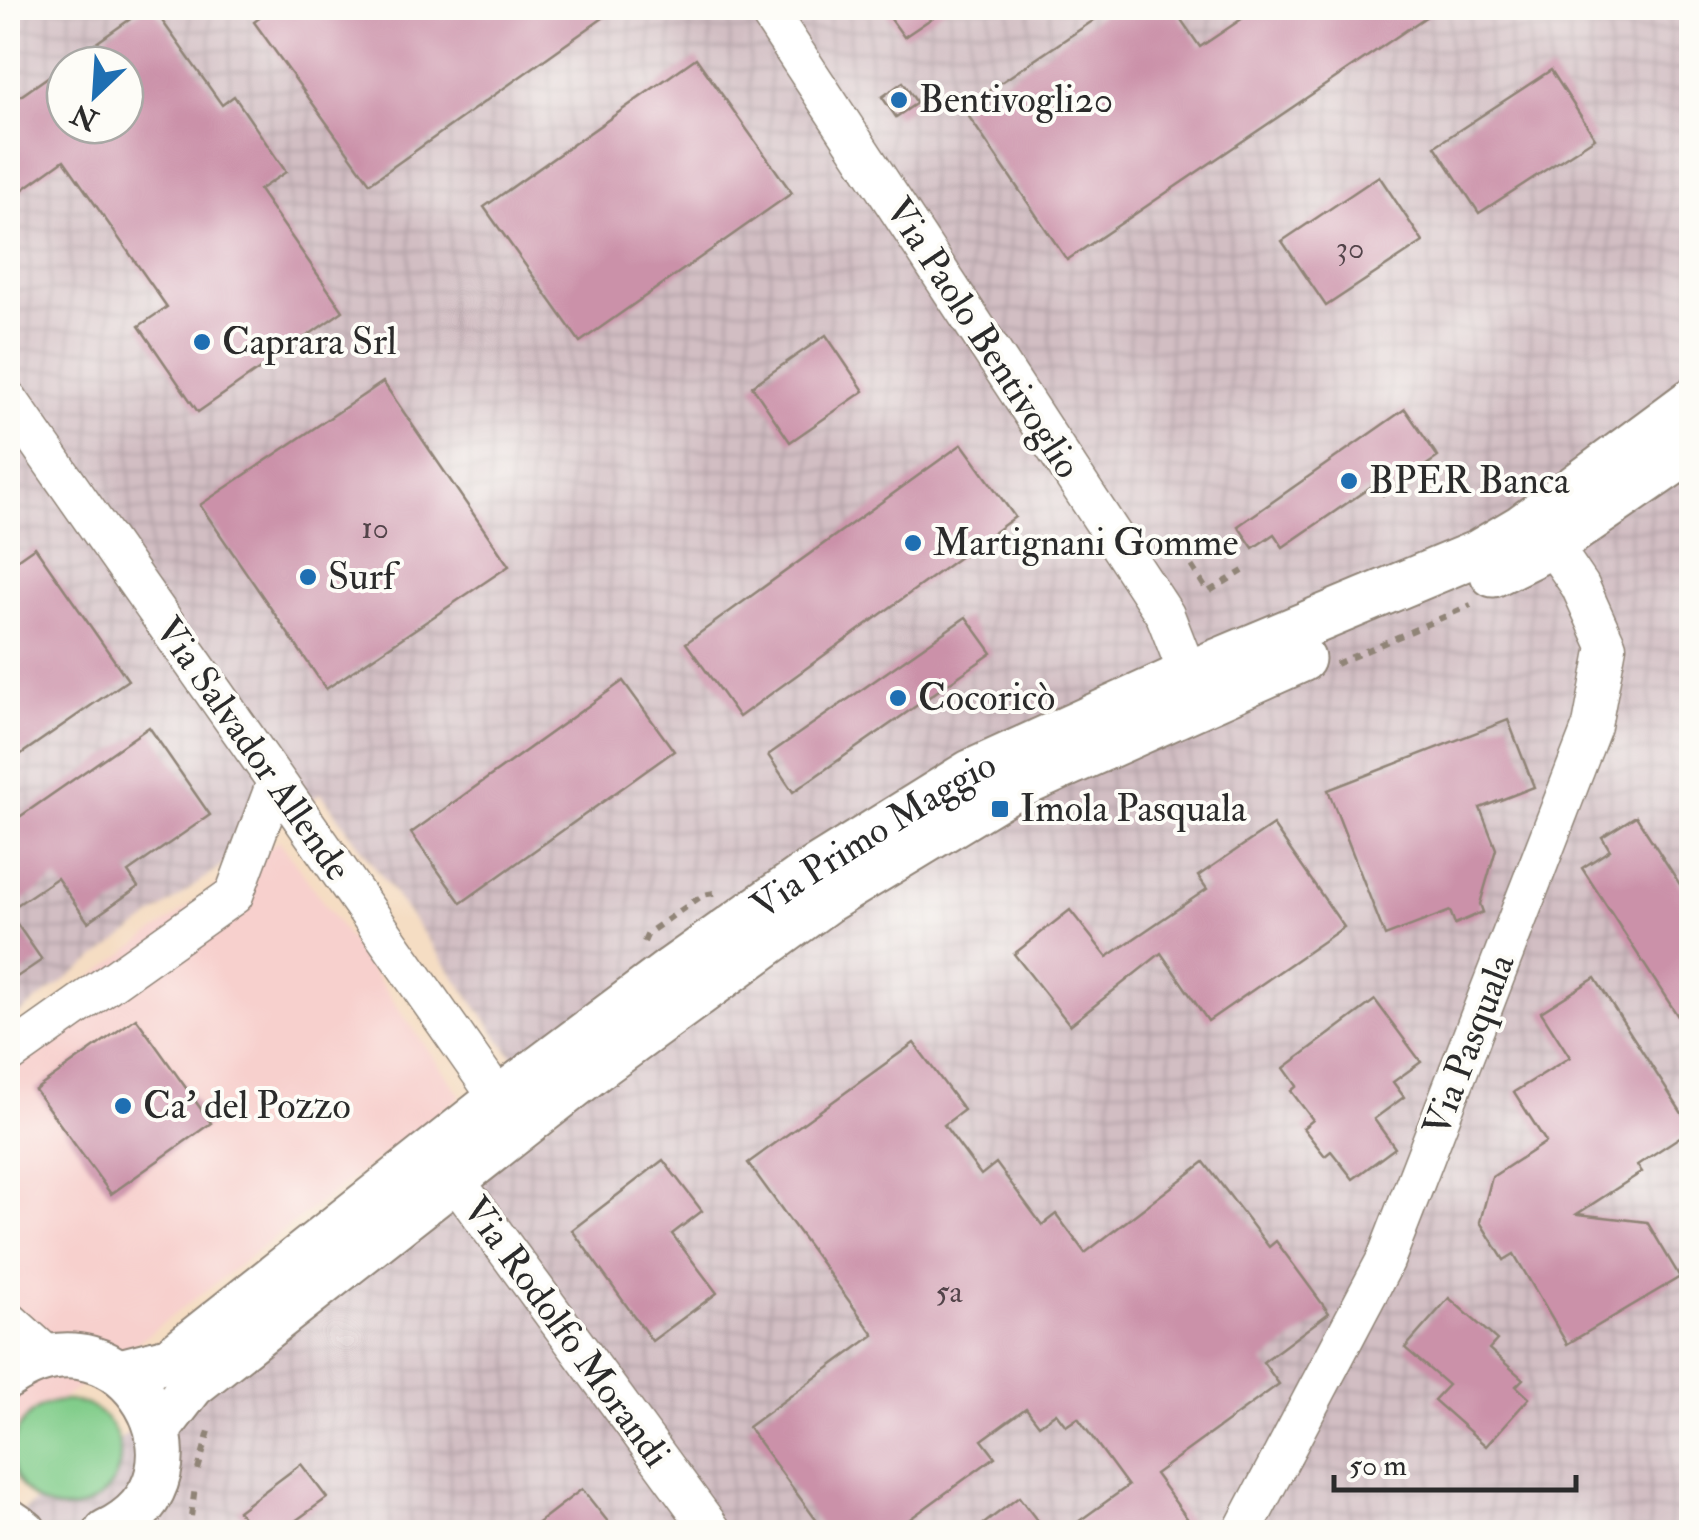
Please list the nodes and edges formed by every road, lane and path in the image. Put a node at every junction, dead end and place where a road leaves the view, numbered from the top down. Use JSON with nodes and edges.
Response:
{"nodes":[{"id":1,"x":766,"y":8,"type":"edge"},
{"id":2,"x":8,"y":399,"type":"edge"},
{"id":3,"x":1692,"y":402,"type":"edge"},
{"id":4,"x":1692,"y":449,"type":"edge"},
{"id":5,"x":1552,"y":545,"type":"junction"},
{"id":6,"x":1182,"y":553,"type":"dead end"},
{"id":7,"x":1243,"y":571,"type":"dead end"},
{"id":8,"x":1188,"y":674,"type":"junction"},
{"id":9,"x":276,"y":782,"type":"junction"},
{"id":10,"x":8,"y":1055,"type":"edge"},
{"id":11,"x":499,"y":1099,"type":"junction"},
{"id":12,"x":455,"y":1180,"type":"junction"},
{"id":13,"x":8,"y":1320,"type":"edge"},
{"id":14,"x":49,"y":1357,"type":"junction"},
{"id":15,"x":120,"y":1372,"type":"junction"},
{"id":16,"x":8,"y":1376,"type":"edge"},
{"id":17,"x":158,"y":1428,"type":"junction"},
{"id":18,"x":155,"y":1480,"type":"junction"},
{"id":19,"x":8,"y":1521,"type":"edge"},
{"id":20,"x":20,"y":1532,"type":"edge"},
{"id":21,"x":107,"y":1532,"type":"edge"},
{"id":22,"x":156,"y":1532,"type":"edge"},
{"id":23,"x":712,"y":1532,"type":"edge"},
{"id":24,"x":1242,"y":1532,"type":"edge"}],
"edges":[{"from":1,"to":8,"type":"street","name":"Via Paolo Bentivoglio"},
{"from":2,"to":9,"type":"street","name":"Via Salvador Allende"},
{"from":3,"to":8,"type":"street","name":"Via Primo Maggio"},
{"from":4,"to":5,"type":"street","name":"Via Primo Maggio"},
{"from":5,"to":12,"type":"street","name":"Via Primo Maggio"},
{"from":5,"to":24,"type":"street","name":"Via Pasquala"},
{"from":6,"to":7,"type":"path"},
{"from":8,"to":11,"type":"street","name":"Via Primo Maggio"},
{"from":9,"to":10,"type":"street"},
{"from":9,"to":11,"type":"street","name":"Via Salvador Allende"},
{"from":11,"to":15,"type":"street","name":"Via Primo Maggio"},
{"from":12,"to":17,"type":"street","name":"Via Primo Maggio"},
{"from":12,"to":23,"type":"street","name":"Via Rodolfo Morandi"},
{"from":13,"to":14,"type":"street"},
{"from":14,"to":15,"type":"street"},
{"from":14,"to":16,"type":"street"},
{"from":15,"to":17,"type":"street"},
{"from":17,"to":18,"type":"street"},
{"from":18,"to":21,"type":"street"},
{"from":18,"to":22,"type":"street"},
{"from":19,"to":20,"type":"street"}]}
